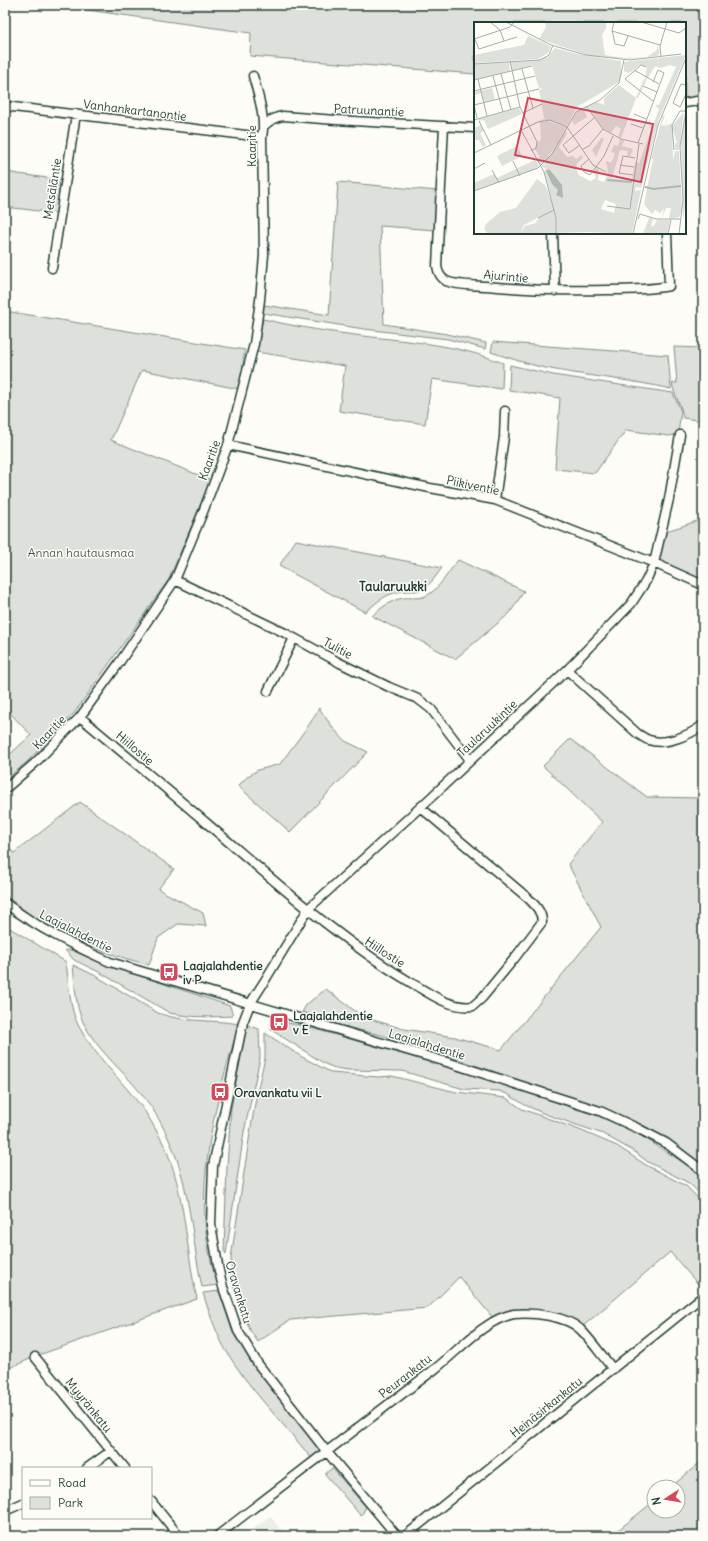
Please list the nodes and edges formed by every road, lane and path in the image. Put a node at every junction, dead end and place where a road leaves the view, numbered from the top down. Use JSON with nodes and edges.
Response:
{"nodes":[{"id":1,"x":253,"y":76,"type":"dead end"},
{"id":2,"x":703,"y":100,"type":"edge"},
{"id":3,"x":686,"y":104,"type":"edge"},
{"id":4,"x":5,"y":106,"type":"edge"},
{"id":5,"x":76,"y":114,"type":"junction"},
{"id":6,"x":264,"y":126,"type":"junction"},
{"id":7,"x":444,"y":126,"type":"junction"},
{"id":8,"x":474,"y":128,"type":"edge"},
{"id":9,"x":262,"y":137,"type":"junction"},
{"id":10,"x":553,"y":234,"type":"edge"},
{"id":11,"x":667,"y":234,"type":"edge"},
{"id":12,"x":52,"y":268,"type":"dead end"},
{"id":13,"x":556,"y":291,"type":"junction"},
{"id":14,"x":505,"y":411,"type":"dead end"},
{"id":15,"x":680,"y":435,"type":"dead end"},
{"id":16,"x":228,"y":445,"type":"junction"},
{"id":17,"x":495,"y":500,"type":"junction"},
{"id":18,"x":654,"y":563,"type":"junction"},
{"id":19,"x":176,"y":580,"type":"junction"},
{"id":20,"x":703,"y":585,"type":"edge"},
{"id":21,"x":294,"y":638,"type":"junction"},
{"id":22,"x":567,"y":670,"type":"junction"},
{"id":23,"x":268,"y":691,"type":"dead end"},
{"id":24,"x":80,"y":717,"type":"junction"},
{"id":25,"x":703,"y":725,"type":"edge"},
{"id":26,"x":470,"y":760,"type":"junction"},
{"id":27,"x":5,"y":788,"type":"edge"},
{"id":28,"x":420,"y":807,"type":"junction"},
{"id":29,"x":5,"y":902,"type":"edge"},
{"id":30,"x":308,"y":909,"type":"junction"},
{"id":31,"x":250,"y":1004,"type":"junction"},
{"id":32,"x":703,"y":1171,"type":"edge"},
{"id":33,"x":703,"y":1296,"type":"edge"},
{"id":34,"x":35,"y":1356,"type":"dead end"},
{"id":35,"x":613,"y":1369,"type":"junction"},
{"id":36,"x":111,"y":1451,"type":"junction"},
{"id":37,"x":327,"y":1452,"type":"junction"},
{"id":38,"x":88,"y":1467,"type":"edge"},
{"id":39,"x":124,"y":1467,"type":"edge"},
{"id":40,"x":22,"y":1502,"type":"edge"},
{"id":41,"x":152,"y":1502,"type":"edge"},
{"id":42,"x":5,"y":1511,"type":"edge"},
{"id":43,"x":179,"y":1536,"type":"edge"},
{"id":44,"x":217,"y":1536,"type":"edge"},
{"id":45,"x":397,"y":1536,"type":"edge"},
{"id":46,"x":405,"y":1536,"type":"edge"}],
"edges":[{"from":1,"to":6,"type":"street","name":"Kaaritie"},
{"from":2,"to":3,"type":"street"},
{"from":4,"to":5,"type":"street","name":"Vanhankartanontie"},
{"from":5,"to":9,"type":"street","name":"Vanhankartanontie"},
{"from":5,"to":12,"type":"street","name":"Metsäläntie"},
{"from":6,"to":7,"type":"street","name":"Patruunantie"},
{"from":6,"to":9,"type":"street","name":"Kaaritie"},
{"from":7,"to":8,"type":"street","name":"Patruunantie"},
{"from":7,"to":13,"type":"street","name":"Ajurintie"},
{"from":9,"to":16,"type":"street","name":"Kaaritie"},
{"from":10,"to":13,"type":"street"},
{"from":11,"to":13,"type":"street","name":"Ajurintie"},
{"from":14,"to":17,"type":"street"},
{"from":15,"to":18,"type":"street","name":"Taularuukintie"},
{"from":16,"to":17,"type":"street","name":"Piikiventie"},
{"from":16,"to":19,"type":"street","name":"Kaaritie"},
{"from":17,"to":18,"type":"street","name":"Piikiventie"},
{"from":18,"to":20,"type":"street","name":"Piikiventie"},
{"from":18,"to":22,"type":"street","name":"Taularuukintie"},
{"from":19,"to":21,"type":"street","name":"Tulitie"},
{"from":19,"to":24,"type":"street","name":"Kaaritie"},
{"from":21,"to":23,"type":"street"},
{"from":21,"to":26,"type":"street","name":"Tulitie"},
{"from":22,"to":25,"type":"street"},
{"from":22,"to":26,"type":"street","name":"Taularuukintie"},
{"from":24,"to":27,"type":"street","name":"Kaaritie"},
{"from":24,"to":30,"type":"street","name":"Hiillostie"},
{"from":26,"to":28,"type":"street","name":"Taularuukintie"},
{"from":28,"to":30,"type":"street","name":"Taularuukintie"},
{"from":28,"to":30,"type":"street","name":"Hiillostie"},
{"from":29,"to":31,"type":"street","name":"Laajalahdentie"},
{"from":30,"to":31,"type":"street","name":"Taularuukintie"},
{"from":31,"to":32,"type":"street","name":"Laajalahdentie"},
{"from":31,"to":37,"type":"street","name":"Oravankatu"},
{"from":33,"to":35,"type":"street","name":"Heinäsirkankatu"},
{"from":34,"to":36,"type":"street","name":"Myyränkatu"},
{"from":35,"to":37,"type":"street","name":"Peurankatu"},
{"from":35,"to":46,"type":"street","name":"Heinäsirkankatu"},
{"from":36,"to":38,"type":"street"},
{"from":36,"to":39,"type":"street","name":"Myyränkatu"},
{"from":37,"to":44,"type":"street","name":"Peurankatu"},
{"from":37,"to":45,"type":"street","name":"Oravankatu"},
{"from":40,"to":42,"type":"street"},
{"from":41,"to":43,"type":"street"}]}
